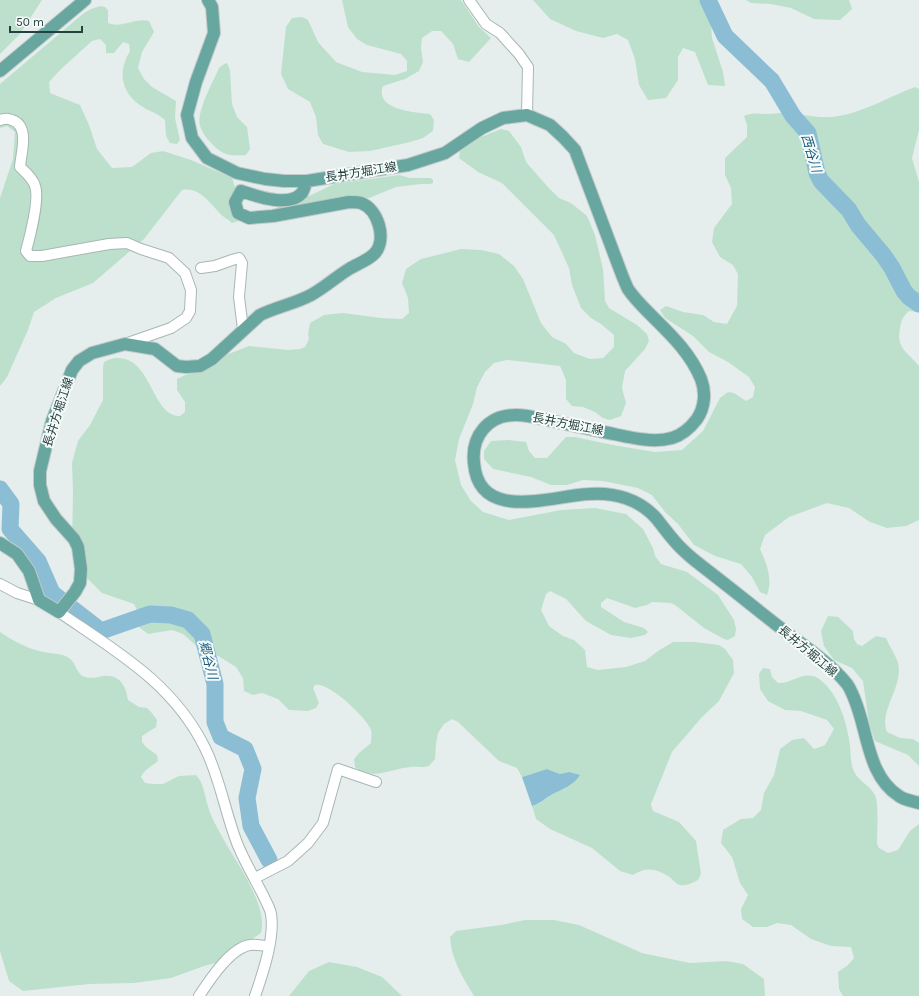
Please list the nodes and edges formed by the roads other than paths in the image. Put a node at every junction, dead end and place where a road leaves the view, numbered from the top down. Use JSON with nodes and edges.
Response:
{"nodes":[{"id":1,"x":85,"y":0,"type":"edge"},
{"id":2,"x":208,"y":0,"type":"edge"},
{"id":3,"x":469,"y":0,"type":"edge"},
{"id":4,"x":0,"y":71,"type":"edge"},
{"id":5,"x":527,"y":115,"type":"junction"},
{"id":6,"x":0,"y":120,"type":"edge"},
{"id":7,"x":237,"y":173,"type":"junction"},
{"id":8,"x":307,"y":181,"type":"junction"},
{"id":9,"x":241,"y":191,"type":"junction"},
{"id":10,"x":201,"y":268,"type":"dead end"},
{"id":11,"x":243,"y":329,"type":"junction"},
{"id":12,"x":126,"y":344,"type":"junction"},
{"id":13,"x":0,"y":543,"type":"edge"},
{"id":14,"x":0,"y":584,"type":"edge"},
{"id":15,"x":39,"y":600,"type":"junction"},
{"id":16,"x":61,"y":610,"type":"junction"},
{"id":17,"x":376,"y":782,"type":"dead end"},
{"id":18,"x":919,"y":803,"type":"edge"},
{"id":19,"x":255,"y":878,"type":"junction"},
{"id":20,"x":269,"y":946,"type":"junction"},
{"id":21,"x":199,"y":996,"type":"edge"},
{"id":22,"x":255,"y":996,"type":"edge"}],
"edges":[{"from":1,"to":4,"type":"main road"},
{"from":2,"to":7,"type":"main road","name":"長井方堀江線"},
{"from":3,"to":5,"type":"street"},
{"from":5,"to":8,"type":"main road","name":"長井方堀江線"},
{"from":5,"to":18,"type":"main road","name":"長井方堀江線"},
{"from":6,"to":12,"type":"street"},
{"from":7,"to":8,"type":"main road","name":"長井方堀江線"},
{"from":7,"to":9,"type":"main road","name":"長井方堀江線"},
{"from":8,"to":9,"type":"main road"},
{"from":9,"to":11,"type":"main road","name":"長井方堀江線"},
{"from":10,"to":11,"type":"street"},
{"from":11,"to":12,"type":"main road","name":"長井方堀江線"},
{"from":12,"to":16,"type":"main road","name":"長井方堀江線"},
{"from":13,"to":15,"type":"main road"},
{"from":14,"to":15,"type":"street"},
{"from":15,"to":16,"type":"main road"},
{"from":16,"to":19,"type":"street"},
{"from":17,"to":19,"type":"street"},
{"from":19,"to":20,"type":"street"},
{"from":20,"to":21,"type":"street"},
{"from":20,"to":22,"type":"street"}]}
